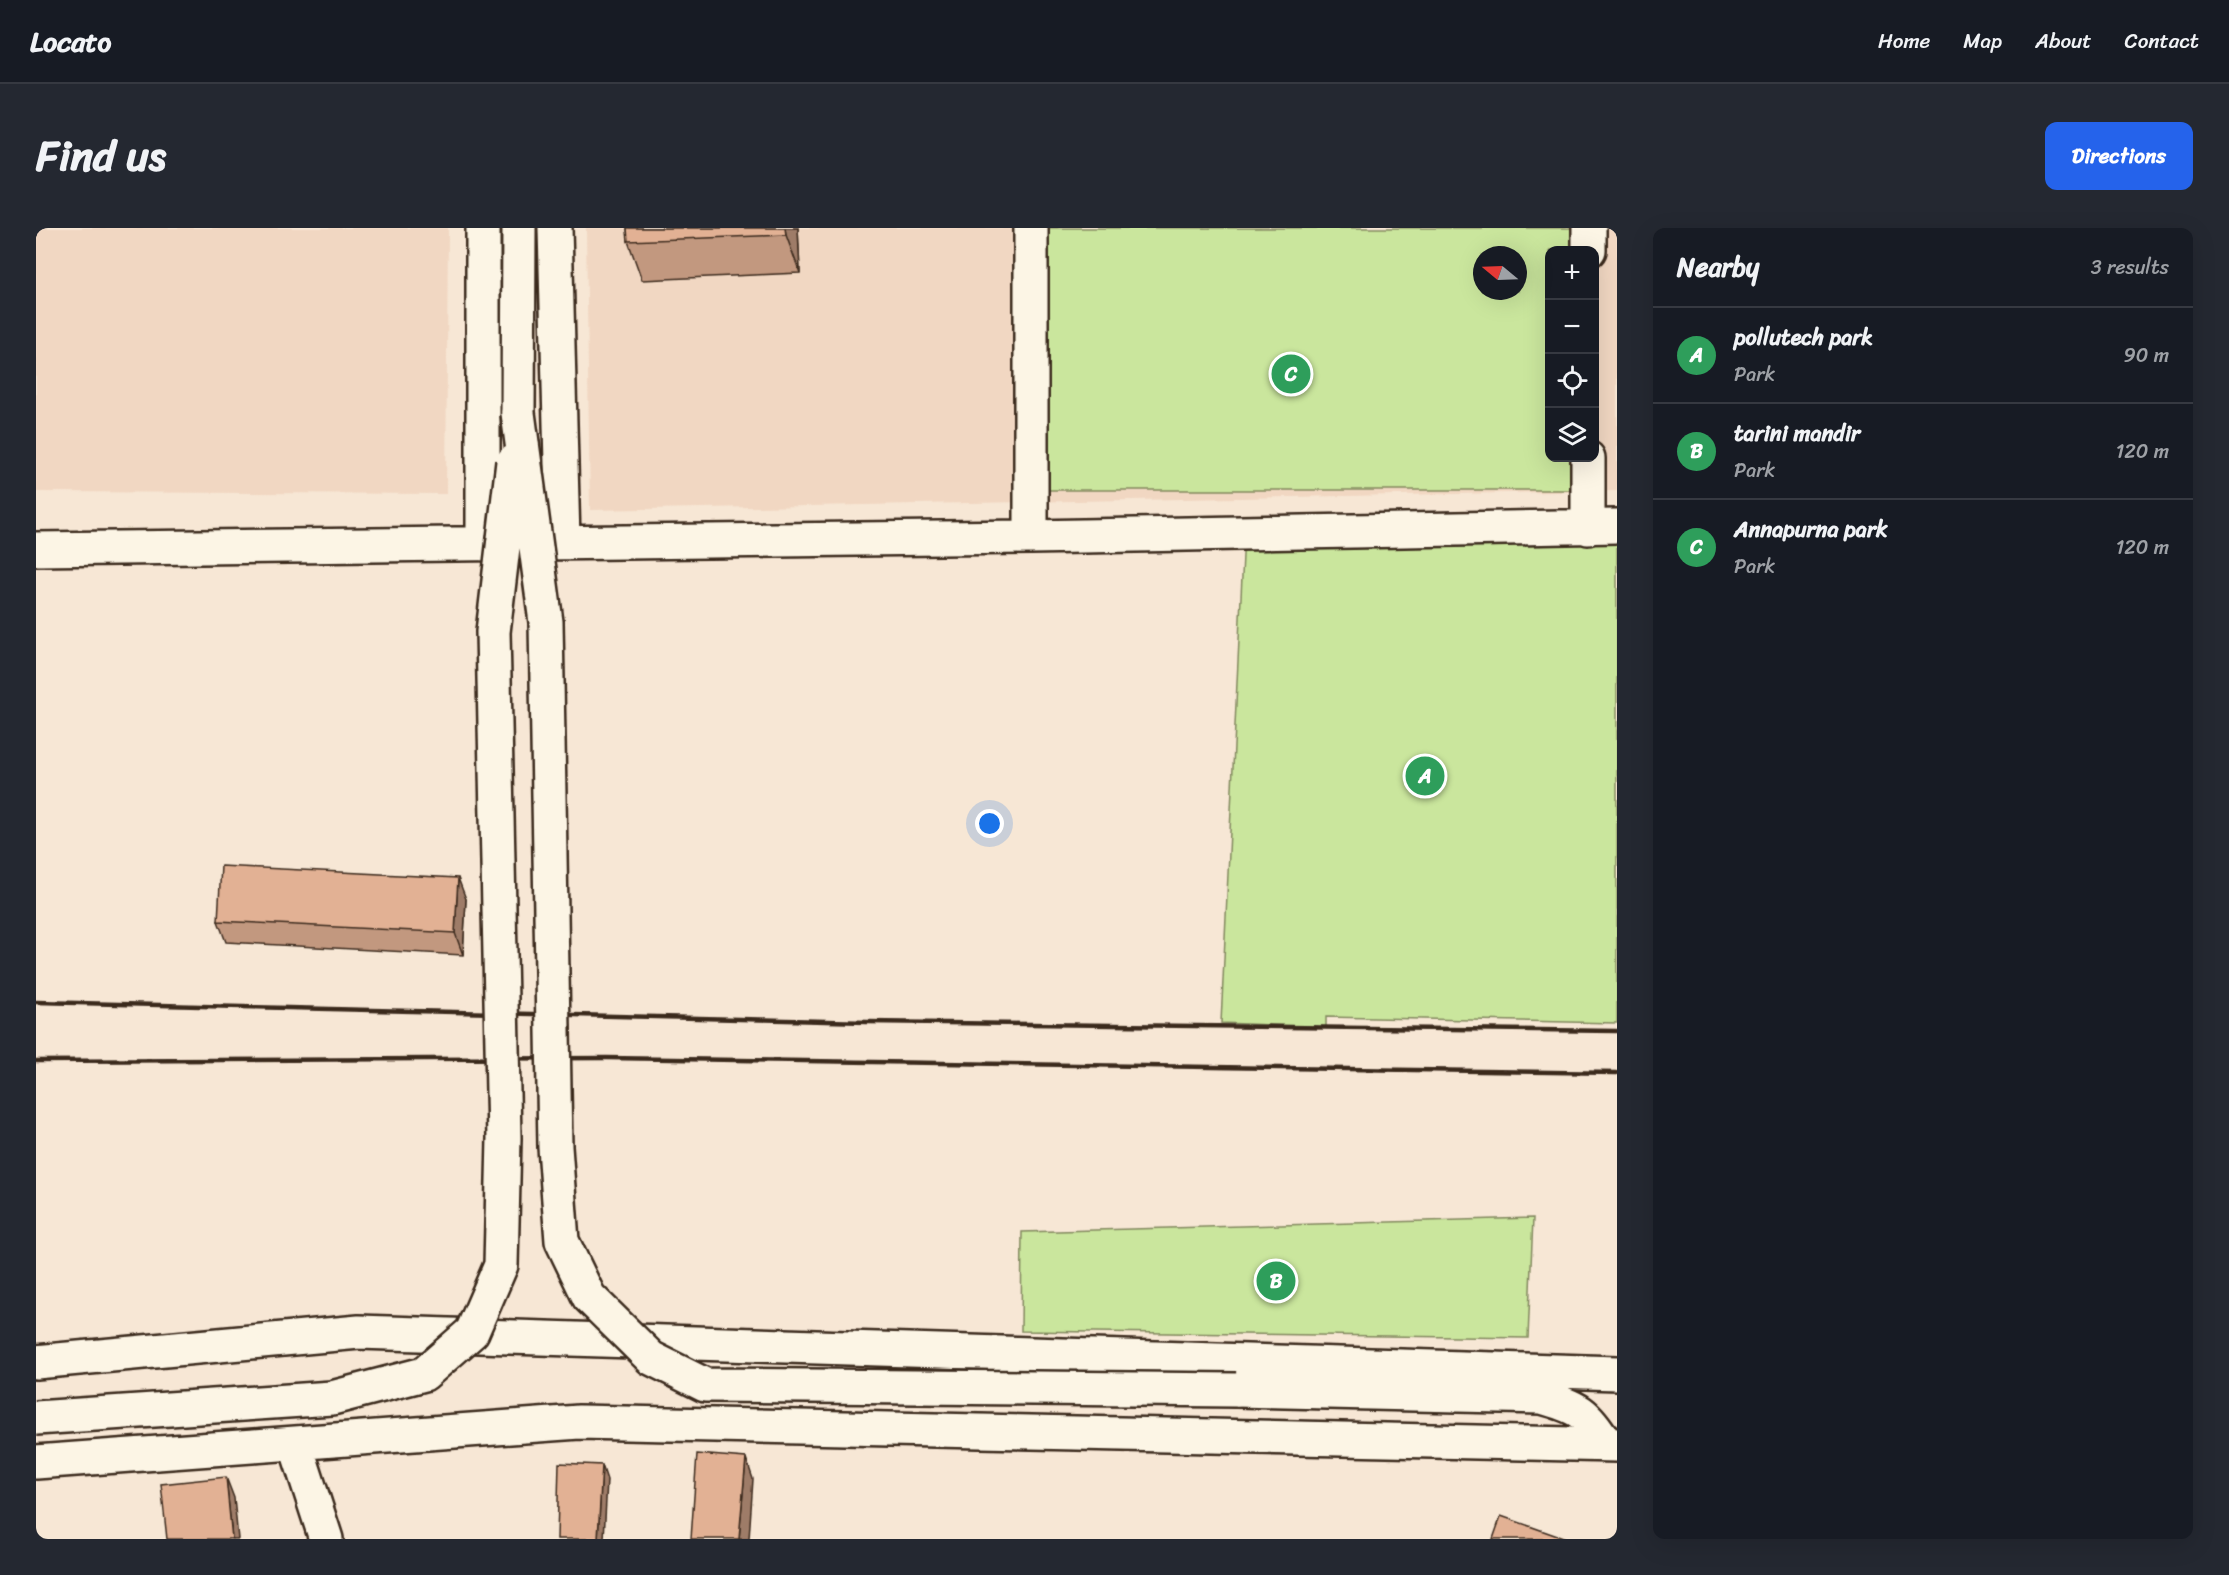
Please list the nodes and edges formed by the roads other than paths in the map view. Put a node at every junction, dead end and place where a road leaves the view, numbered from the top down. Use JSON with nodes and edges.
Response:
{"nodes":[{"id":1,"x":483,"y":228,"type":"edge"},
{"id":2,"x":519,"y":228,"type":"edge"},
{"id":3,"x":555,"y":228,"type":"edge"},
{"id":4,"x":1031,"y":228,"type":"edge"},
{"id":5,"x":1589,"y":228,"type":"edge"},
{"id":6,"x":1589,"y":246,"type":"edge"},
{"id":7,"x":518,"y":413,"type":"junction"},
{"id":8,"x":1589,"y":462,"type":"edge"},
{"id":9,"x":1602,"y":527,"type":"edge"},
{"id":10,"x":1031,"y":537,"type":"junction"},
{"id":11,"x":563,"y":541,"type":"junction"},
{"id":12,"x":483,"y":544,"type":"junction"},
{"id":13,"x":36,"y":549,"type":"edge"},
{"id":14,"x":36,"y":1362,"type":"edge"},
{"id":15,"x":1614,"y":1373,"type":"edge"},
{"id":16,"x":1542,"y":1397,"type":"junction"},
{"id":17,"x":36,"y":1418,"type":"edge"},
{"id":18,"x":295,"y":1443,"type":"junction"},
{"id":19,"x":1612,"y":1445,"type":"edge"},
{"id":20,"x":36,"y":1462,"type":"edge"},
{"id":21,"x":326,"y":1539,"type":"edge"}],
"edges":[{"from":1,"to":12,"type":"street"},
{"from":2,"to":7,"type":"street"},
{"from":3,"to":11,"type":"street"},
{"from":4,"to":10,"type":"street"},
{"from":5,"to":6,"type":"street"},
{"from":7,"to":16,"type":"street","bridge":true},
{"from":7,"to":17,"type":"street","bridge":true},
{"from":8,"to":9,"type":"street"},
{"from":9,"to":10,"type":"street"},
{"from":10,"to":11,"type":"street"},
{"from":11,"to":12,"type":"street"},
{"from":12,"to":13,"type":"street"},
{"from":14,"to":15,"type":"street"},
{"from":15,"to":16,"type":"street"},
{"from":16,"to":19,"type":"street"},
{"from":18,"to":19,"type":"street"},
{"from":18,"to":20,"type":"street"},
{"from":18,"to":21,"type":"street"}]}
